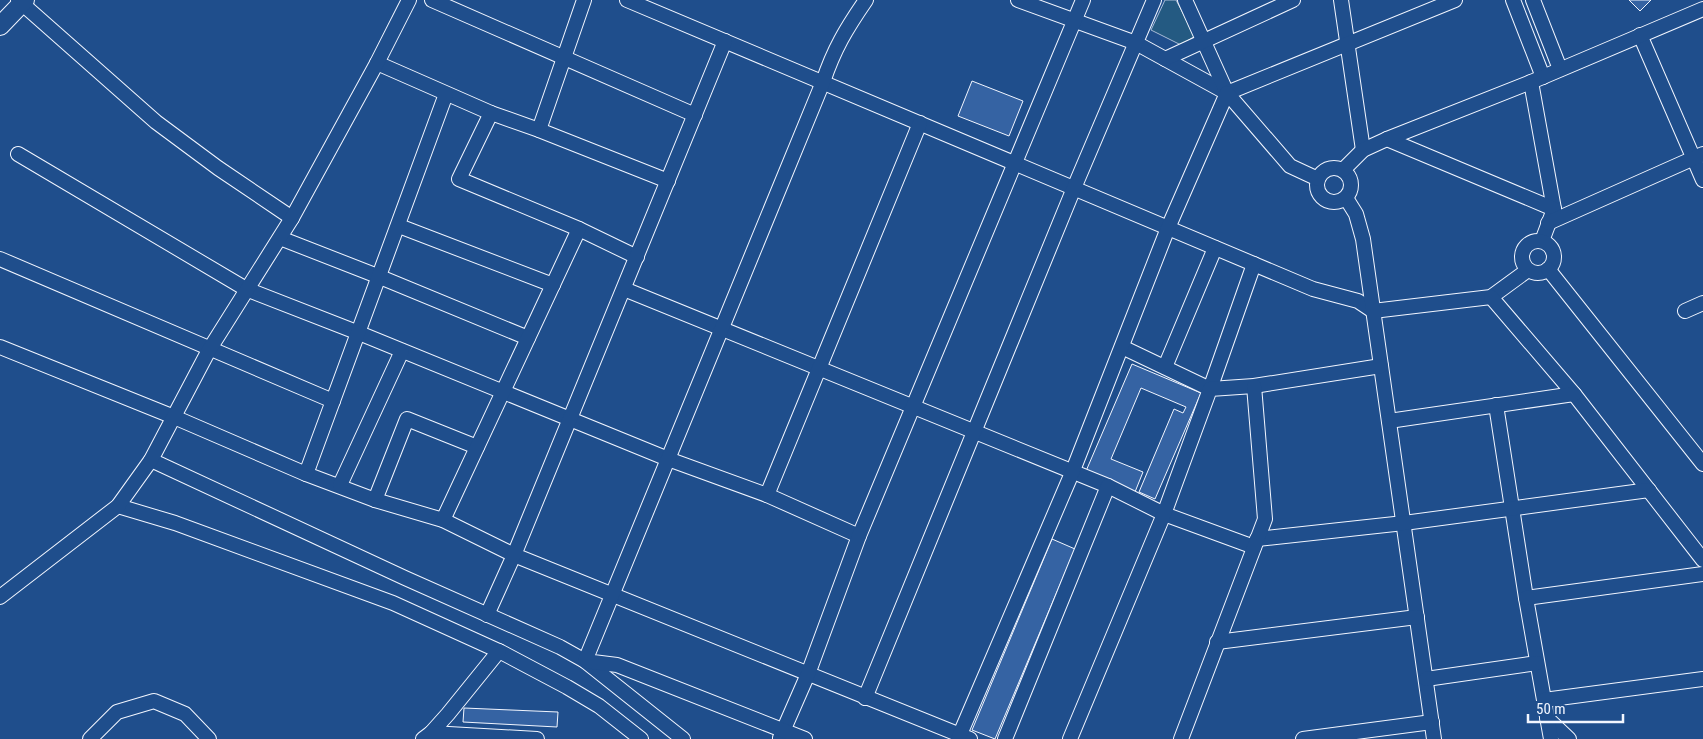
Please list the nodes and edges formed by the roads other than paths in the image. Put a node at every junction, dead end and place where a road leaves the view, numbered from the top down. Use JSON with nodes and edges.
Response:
{"nodes":[{"id":1,"x":409,"y":0,"type":"edge"},
{"id":2,"x":432,"y":0,"type":"edge"},
{"id":3,"x":584,"y":0,"type":"edge"},
{"id":4,"x":627,"y":0,"type":"edge"},
{"id":5,"x":866,"y":0,"type":"edge"},
{"id":6,"x":1018,"y":0,"type":"edge"},
{"id":7,"x":1083,"y":0,"type":"edge"},
{"id":8,"x":1154,"y":0,"type":"edge"},
{"id":9,"x":1185,"y":0,"type":"edge"},
{"id":10,"x":1293,"y":0,"type":"edge"},
{"id":11,"x":1342,"y":0,"type":"edge"},
{"id":12,"x":1455,"y":0,"type":"edge"},
{"id":13,"x":1513,"y":0,"type":"edge"},
{"id":14,"x":1533,"y":0,"type":"edge"},
{"id":15,"x":22,"y":1,"type":"edge"},
{"id":16,"x":1703,"y":9,"type":"edge"},
{"id":17,"x":1074,"y":20,"type":"junction"},
{"id":18,"x":0,"y":26,"type":"edge"},
{"id":19,"x":1640,"y":35,"type":"junction"},
{"id":20,"x":1204,"y":40,"type":"junction"},
{"id":21,"x":725,"y":41,"type":"junction"},
{"id":22,"x":1136,"y":43,"type":"junction"},
{"id":23,"x":1348,"y":44,"type":"junction"},
{"id":24,"x":564,"y":57,"type":"junction"},
{"id":25,"x":1166,"y":59,"type":"junction"},
{"id":26,"x":377,"y":63,"type":"junction"},
{"id":27,"x":1560,"y":68,"type":"junction"},
{"id":28,"x":1537,"y":79,"type":"junction"},
{"id":29,"x":822,"y":82,"type":"junction"},
{"id":30,"x":1227,"y":93,"type":"junction"},
{"id":31,"x":446,"y":94,"type":"junction"},
{"id":32,"x":491,"y":113,"type":"junction"},
{"id":33,"x":695,"y":115,"type":"junction"},
{"id":34,"x":920,"y":123,"type":"junction"},
{"id":35,"x":539,"y":130,"type":"junction"},
{"id":36,"x":1387,"y":139,"type":"junction"},
{"id":37,"x":1363,"y":150,"type":"junction"},
{"id":38,"x":18,"y":154,"type":"dead end"},
{"id":39,"x":1698,"y":156,"type":"edge"},
{"id":40,"x":1014,"y":163,"type":"junction"},
{"id":41,"x":1342,"y":170,"type":"junction"},
{"id":42,"x":1318,"y":179,"type":"junction"},
{"id":43,"x":1703,"y":180,"type":"edge"},
{"id":44,"x":668,"y":181,"type":"junction"},
{"id":45,"x":1074,"y":188,"type":"junction"},
{"id":46,"x":1346,"y":198,"type":"junction"},
{"id":47,"x":1554,"y":208,"type":"junction"},
{"id":48,"x":292,"y":218,"type":"junction"},
{"id":49,"x":1548,"y":223,"type":"junction"},
{"id":50,"x":399,"y":226,"type":"junction"},
{"id":51,"x":1168,"y":228,"type":"junction"},
{"id":52,"x":579,"y":229,"type":"junction"},
{"id":53,"x":280,"y":238,"type":"junction"},
{"id":54,"x":1542,"y":241,"type":"junction"},
{"id":55,"x":1215,"y":248,"type":"junction"},
{"id":56,"x":637,"y":257,"type":"junction"},
{"id":57,"x":0,"y":259,"type":"edge"},
{"id":58,"x":1254,"y":264,"type":"junction"},
{"id":59,"x":1548,"y":269,"type":"junction"},
{"id":60,"x":1528,"y":270,"type":"junction"},
{"id":61,"x":380,"y":277,"type":"junction"},
{"id":62,"x":553,"y":285,"type":"junction"},
{"id":63,"x":246,"y":289,"type":"junction"},
{"id":64,"x":624,"y":289,"type":"junction"},
{"id":65,"x":1490,"y":297,"type":"junction"},
{"id":66,"x":1703,"y":303,"type":"edge"},
{"id":67,"x":1373,"y":311,"type":"junction"},
{"id":68,"x":1685,"y":311,"type":"dead end"},
{"id":69,"x":722,"y":329,"type":"junction"},
{"id":70,"x":359,"y":333,"type":"junction"},
{"id":71,"x":528,"y":338,"type":"junction"},
{"id":72,"x":0,"y":347,"type":"edge"},
{"id":73,"x":1122,"y":347,"type":"junction"},
{"id":74,"x":209,"y":350,"type":"junction"},
{"id":75,"x":402,"y":351,"type":"junction"},
{"id":76,"x":1381,"y":366,"type":"junction"},
{"id":77,"x":1165,"y":367,"type":"junction"},
{"id":78,"x":819,"y":369,"type":"junction"},
{"id":79,"x":1254,"y":386,"type":"junction"},
{"id":80,"x":1210,"y":389,"type":"junction"},
{"id":81,"x":502,"y":393,"type":"junction"},
{"id":82,"x":1574,"y":394,"type":"junction"},
{"id":83,"x":333,"y":402,"type":"junction"},
{"id":84,"x":1496,"y":405,"type":"junction"},
{"id":85,"x":913,"y":408,"type":"junction"},
{"id":86,"x":174,"y":417,"type":"junction"},
{"id":87,"x":570,"y":419,"type":"junction"},
{"id":88,"x":1389,"y":422,"type":"junction"},
{"id":89,"x":973,"y":433,"type":"junction"},
{"id":90,"x":477,"y":447,"type":"junction"},
{"id":91,"x":668,"y":459,"type":"junction"},
{"id":92,"x":151,"y":460,"type":"junction"},
{"id":93,"x":1703,"y":464,"type":"edge"},
{"id":94,"x":1072,"y":473,"type":"junction"},
{"id":95,"x":306,"y":474,"type":"junction"},
{"id":96,"x":340,"y":486,"type":"junction"},
{"id":97,"x":1108,"y":486,"type":"junction"},
{"id":98,"x":1649,"y":490,"type":"junction"},
{"id":99,"x":767,"y":495,"type":"junction"},
{"id":100,"x":375,"y":500,"type":"junction"},
{"id":101,"x":118,"y":506,"type":"junction"},
{"id":102,"x":1512,"y":509,"type":"junction"},
{"id":103,"x":1164,"y":514,"type":"junction"},
{"id":104,"x":443,"y":520,"type":"junction"},
{"id":105,"x":1404,"y":523,"type":"junction"},
{"id":106,"x":859,"y":536,"type":"junction"},
{"id":107,"x":1255,"y":543,"type":"junction"},
{"id":108,"x":514,"y":555,"type":"junction"},
{"id":109,"x":1703,"y":560,"type":"edge"},
{"id":110,"x":1703,"y":574,"type":"edge"},
{"id":111,"x":613,"y":594,"type":"junction"},
{"id":112,"x":0,"y":597,"type":"edge"},
{"id":113,"x":1526,"y":598,"type":"junction"},
{"id":114,"x":487,"y":615,"type":"junction"},
{"id":115,"x":1417,"y":617,"type":"junction"},
{"id":116,"x":1217,"y":642,"type":"junction"},
{"id":117,"x":499,"y":651,"type":"junction"},
{"id":118,"x":585,"y":661,"type":"junction"},
{"id":119,"x":1538,"y":662,"type":"junction"},
{"id":120,"x":808,"y":674,"type":"junction"},
{"id":121,"x":1426,"y":679,"type":"junction"},
{"id":122,"x":1703,"y":679,"type":"edge"},
{"id":123,"x":865,"y":698,"type":"junction"},
{"id":124,"x":1544,"y":700,"type":"junction"},
{"id":125,"x":1548,"y":718,"type":"junction"},
{"id":126,"x":1432,"y":722,"type":"junction"},
{"id":127,"x":782,"y":735,"type":"edge"},
{"id":128,"x":427,"y":736,"type":"edge"},
{"id":129,"x":963,"y":738,"type":"edge"},
{"id":130,"x":90,"y":739,"type":"edge"},
{"id":131,"x":209,"y":739,"type":"edge"},
{"id":132,"x":537,"y":739,"type":"edge"},
{"id":133,"x":641,"y":739,"type":"edge"},
{"id":134,"x":684,"y":739,"type":"edge"},
{"id":135,"x":805,"y":739,"type":"edge"},
{"id":136,"x":1005,"y":739,"type":"edge"},
{"id":137,"x":1070,"y":739,"type":"edge"},
{"id":138,"x":1181,"y":739,"type":"edge"},
{"id":139,"x":1302,"y":739,"type":"edge"},
{"id":140,"x":1434,"y":739,"type":"edge"},
{"id":141,"x":1551,"y":739,"type":"edge"},
{"id":142,"x":1569,"y":739,"type":"edge"}],
"edges":[{"from":1,"to":26,"type":"street"},
{"from":2,"to":24,"type":"street"},
{"from":3,"to":24,"type":"street"},
{"from":4,"to":21,"type":"street"},
{"from":5,"to":29,"type":"street"},
{"from":6,"to":17,"type":"street"},
{"from":7,"to":17,"type":"street"},
{"from":8,"to":22,"type":"street"},
{"from":9,"to":20,"type":"street"},
{"from":10,"to":20,"type":"street"},
{"from":11,"to":23,"type":"street"},
{"from":12,"to":23,"type":"street"},
{"from":13,"to":28,"type":"street"},
{"from":14,"to":27,"type":"street"},
{"from":15,"to":18,"type":"main road"},
{"from":15,"to":48,"type":"street"},
{"from":16,"to":19,"type":"street"},
{"from":17,"to":22,"type":"street"},
{"from":17,"to":40,"type":"street"},
{"from":19,"to":27,"type":"street"},
{"from":19,"to":39,"type":"street"},
{"from":20,"to":25,"type":"street"},
{"from":20,"to":30,"type":"street"},
{"from":21,"to":29,"type":"street"},
{"from":21,"to":33,"type":"street"},
{"from":22,"to":25,"type":"street"},
{"from":22,"to":45,"type":"street"},
{"from":23,"to":30,"type":"street"},
{"from":23,"to":37,"type":"street"},
{"from":24,"to":33,"type":"street"},
{"from":24,"to":35,"type":"street"},
{"from":25,"to":30,"type":"street"},
{"from":26,"to":31,"type":"street"},
{"from":26,"to":48,"type":"street"},
{"from":27,"to":28,"type":"street"},
{"from":28,"to":36,"type":"street"},
{"from":28,"to":47,"type":"street"},
{"from":29,"to":34,"type":"street"},
{"from":29,"to":69,"type":"street"},
{"from":30,"to":42,"type":"street"},
{"from":30,"to":51,"type":"street"},
{"from":31,"to":32,"type":"street"},
{"from":31,"to":50,"type":"street"},
{"from":32,"to":35,"type":"street"},
{"from":32,"to":52,"type":"street"},
{"from":33,"to":44,"type":"street"},
{"from":34,"to":40,"type":"street"},
{"from":34,"to":78,"type":"street"},
{"from":35,"to":44,"type":"street"},
{"from":36,"to":37,"type":"street"},
{"from":36,"to":47,"type":"street"},
{"from":37,"to":41,"type":"street"},
{"from":38,"to":63,"type":"street"},
{"from":39,"to":43,"type":"street"},
{"from":39,"to":49,"type":"street"},
{"from":40,"to":45,"type":"street"},
{"from":40,"to":85,"type":"street"},
{"from":41,"to":42,"type":"street"},
{"from":41,"to":46,"type":"street"},
{"from":42,"to":46,"type":"street"},
{"from":44,"to":56,"type":"street"},
{"from":45,"to":51,"type":"street"},
{"from":45,"to":89,"type":"street"},
{"from":46,"to":67,"type":"street"},
{"from":47,"to":49,"type":"street"},
{"from":48,"to":53,"type":"street"},
{"from":49,"to":54,"type":"street"},
{"from":50,"to":61,"type":"street"},
{"from":50,"to":62,"type":"street"},
{"from":51,"to":55,"type":"street"},
{"from":51,"to":73,"type":"street"},
{"from":52,"to":56,"type":"street"},
{"from":52,"to":62,"type":"street"},
{"from":53,"to":61,"type":"street"},
{"from":53,"to":63,"type":"street"},
{"from":54,"to":59,"type":"street"},
{"from":54,"to":60,"type":"street"},
{"from":55,"to":58,"type":"street"},
{"from":55,"to":77,"type":"street"},
{"from":56,"to":64,"type":"street"},
{"from":57,"to":74,"type":"street"},
{"from":58,"to":67,"type":"street"},
{"from":58,"to":80,"type":"street"},
{"from":59,"to":60,"type":"street"},
{"from":59,"to":93,"type":"street"},
{"from":60,"to":65,"type":"street"},
{"from":61,"to":70,"type":"street"},
{"from":61,"to":71,"type":"street"},
{"from":62,"to":71,"type":"street"},
{"from":63,"to":70,"type":"street"},
{"from":63,"to":74,"type":"street"},
{"from":64,"to":69,"type":"street"},
{"from":64,"to":87,"type":"street"},
{"from":65,"to":67,"type":"street"},
{"from":65,"to":82,"type":"street"},
{"from":66,"to":68,"type":"street"},
{"from":67,"to":76,"type":"street"},
{"from":69,"to":78,"type":"street"},
{"from":69,"to":91,"type":"street"},
{"from":70,"to":75,"type":"street"},
{"from":70,"to":83,"type":"street"},
{"from":71,"to":81,"type":"street"},
{"from":72,"to":86,"type":"street"},
{"from":73,"to":77,"type":"street"},
{"from":73,"to":94,"type":"street"},
{"from":74,"to":83,"type":"street"},
{"from":74,"to":86,"type":"street"},
{"from":75,"to":81,"type":"street"},
{"from":75,"to":96,"type":"street"},
{"from":76,"to":79,"type":"street"},
{"from":76,"to":88,"type":"street"},
{"from":77,"to":80,"type":"street"},
{"from":78,"to":85,"type":"street"},
{"from":78,"to":99,"type":"street"},
{"from":79,"to":80,"type":"street"},
{"from":79,"to":107,"type":"street"},
{"from":80,"to":103,"type":"street"},
{"from":81,"to":87,"type":"street"},
{"from":81,"to":90,"type":"street"},
{"from":82,"to":84,"type":"street"},
{"from":82,"to":98,"type":"street"},
{"from":83,"to":95,"type":"street"},
{"from":84,"to":88,"type":"street"},
{"from":84,"to":102,"type":"street"},
{"from":85,"to":89,"type":"street"},
{"from":85,"to":106,"type":"street"},
{"from":86,"to":92,"type":"street"},
{"from":86,"to":95,"type":"street"},
{"from":87,"to":91,"type":"street"},
{"from":87,"to":108,"type":"street"},
{"from":88,"to":105,"type":"street"},
{"from":89,"to":94,"type":"street"},
{"from":89,"to":123,"type":"street"},
{"from":90,"to":100,"type":"street"},
{"from":90,"to":104,"type":"street"},
{"from":91,"to":99,"type":"street"},
{"from":91,"to":111,"type":"street"},
{"from":92,"to":101,"type":"street"},
{"from":92,"to":114,"type":"street"},
{"from":94,"to":97,"type":"street"},
{"from":94,"to":129,"type":"street"},
{"from":95,"to":96,"type":"street"},
{"from":96,"to":100,"type":"street"},
{"from":97,"to":103,"type":"street"},
{"from":97,"to":136,"type":"street"},
{"from":98,"to":102,"type":"street"},
{"from":98,"to":109,"type":"street"},
{"from":99,"to":106,"type":"street"},
{"from":100,"to":104,"type":"street"},
{"from":101,"to":112,"type":"street"},
{"from":101,"to":117,"type":"street"},
{"from":102,"to":105,"type":"street"},
{"from":102,"to":113,"type":"street"},
{"from":103,"to":107,"type":"street"},
{"from":103,"to":137,"type":"street"},
{"from":104,"to":108,"type":"street"},
{"from":105,"to":107,"type":"street"},
{"from":105,"to":115,"type":"street"},
{"from":106,"to":120,"type":"street"},
{"from":107,"to":116,"type":"street"},
{"from":108,"to":111,"type":"street"},
{"from":108,"to":114,"type":"street"},
{"from":110,"to":113,"type":"street"},
{"from":111,"to":118,"type":"street"},
{"from":111,"to":120,"type":"street"},
{"from":113,"to":119,"type":"street"},
{"from":114,"to":118,"type":"street"},
{"from":115,"to":116,"type":"street"},
{"from":115,"to":121,"type":"street"},
{"from":116,"to":138,"type":"street"},
{"from":117,"to":128,"type":"street"},
{"from":117,"to":133,"type":"street"},
{"from":118,"to":127,"type":"street"},
{"from":118,"to":134,"type":"street"},
{"from":119,"to":121,"type":"street"},
{"from":119,"to":124,"type":"street"},
{"from":120,"to":123,"type":"street"},
{"from":120,"to":127,"type":"street"},
{"from":121,"to":126,"type":"street"},
{"from":122,"to":124,"type":"street"},
{"from":123,"to":129,"type":"street"},
{"from":124,"to":125,"type":"street"},
{"from":125,"to":141,"type":"street"},
{"from":125,"to":142,"type":"street"},
{"from":126,"to":139,"type":"street"},
{"from":126,"to":140,"type":"street"},
{"from":127,"to":135,"type":"street"},
{"from":128,"to":132,"type":"street"},
{"from":130,"to":131,"type":"street"}]}
